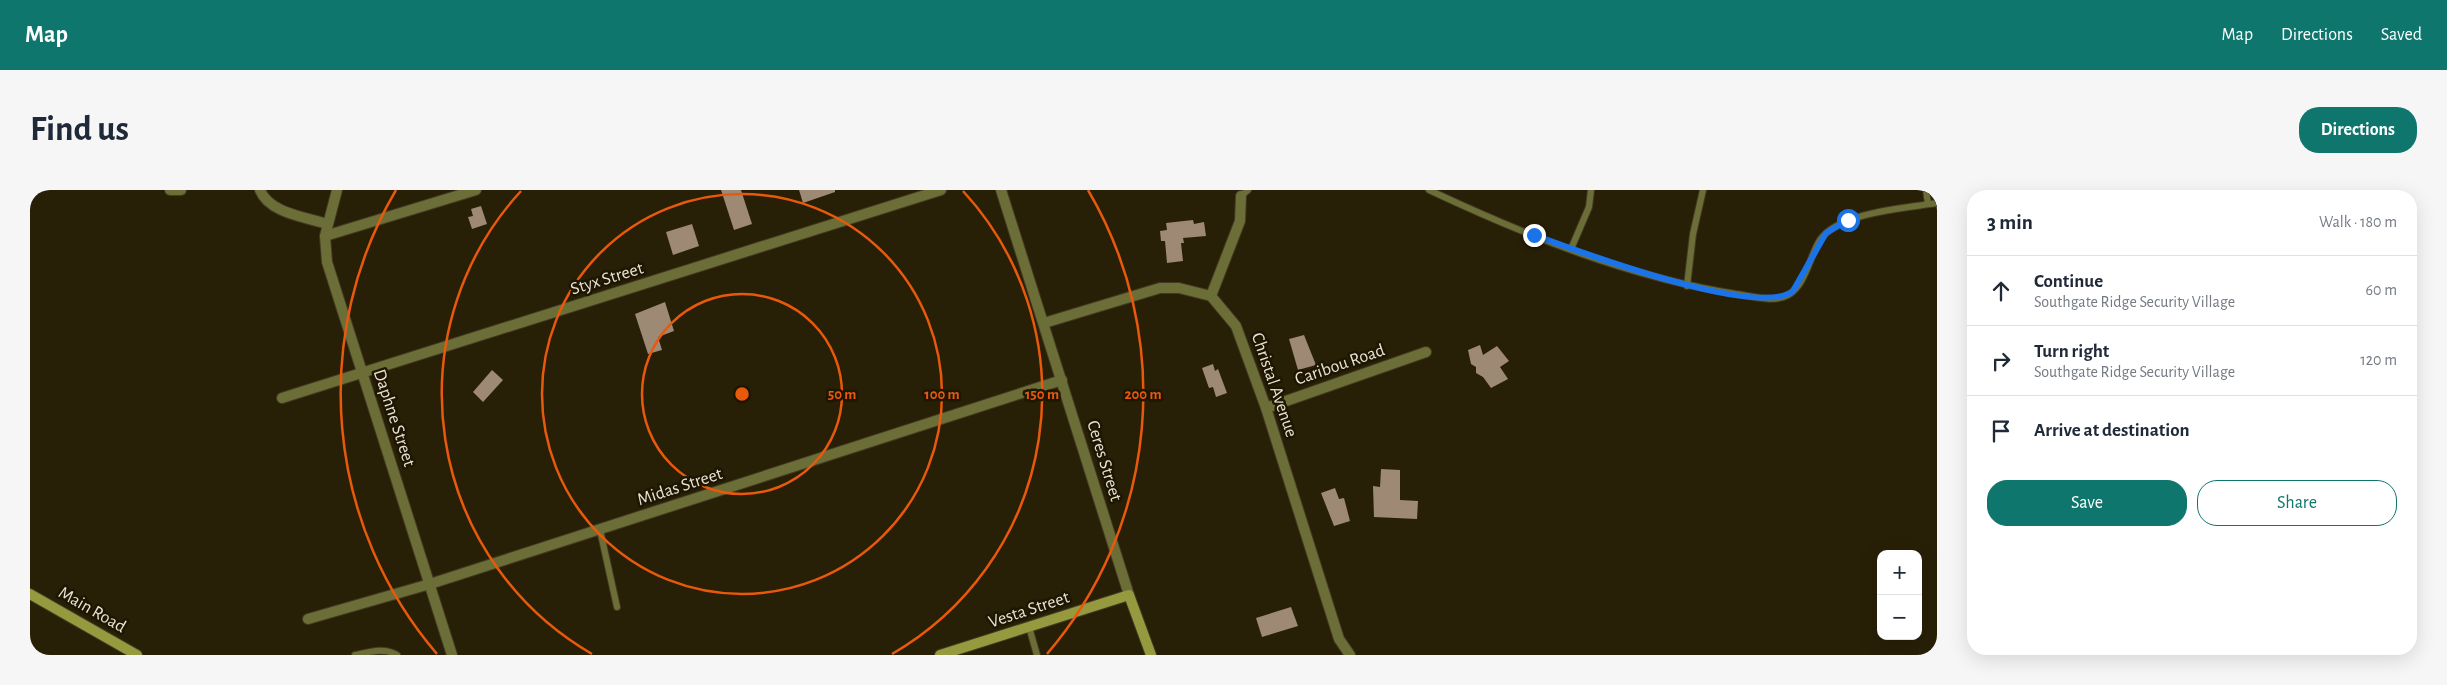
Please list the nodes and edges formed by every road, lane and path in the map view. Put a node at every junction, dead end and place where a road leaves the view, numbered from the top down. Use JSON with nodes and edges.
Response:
{"nodes":[{"id":1,"x":170,"y":190,"type":"edge"},
{"id":2,"x":181,"y":190,"type":"edge"},
{"id":3,"x":260,"y":190,"type":"edge"},
{"id":4,"x":337,"y":190,"type":"edge"},
{"id":5,"x":476,"y":190,"type":"edge"},
{"id":6,"x":941,"y":190,"type":"edge"},
{"id":7,"x":1001,"y":190,"type":"edge"},
{"id":8,"x":1429,"y":190,"type":"edge"},
{"id":9,"x":1592,"y":190,"type":"edge"},
{"id":10,"x":1703,"y":190,"type":"edge"},
{"id":11,"x":1926,"y":190,"type":"edge"},
{"id":12,"x":1244,"y":193,"type":"edge"},
{"id":13,"x":1937,"y":203,"type":"edge"},
{"id":14,"x":1928,"y":204,"type":"junction"},
{"id":15,"x":327,"y":224,"type":"junction"},
{"id":16,"x":325,"y":236,"type":"junction"},
{"id":17,"x":1570,"y":249,"type":"junction"},
{"id":18,"x":1687,"y":286,"type":"junction"},
{"id":19,"x":1211,"y":296,"type":"junction"},
{"id":20,"x":1044,"y":322,"type":"junction"},
{"id":21,"x":1426,"y":352,"type":"dead end"},
{"id":22,"x":363,"y":373,"type":"junction"},
{"id":23,"x":1062,"y":380,"type":"junction"},
{"id":24,"x":282,"y":398,"type":"dead end"},
{"id":25,"x":1266,"y":408,"type":"junction"},
{"id":26,"x":600,"y":530,"type":"junction"},
{"id":27,"x":430,"y":584,"type":"junction"},
{"id":28,"x":30,"y":594,"type":"edge"},
{"id":29,"x":1129,"y":595,"type":"junction"},
{"id":30,"x":617,"y":608,"type":"dead end"},
{"id":31,"x":308,"y":619,"type":"dead end"},
{"id":32,"x":1028,"y":627,"type":"junction"},
{"id":33,"x":137,"y":655,"type":"edge"},
{"id":34,"x":359,"y":655,"type":"edge"},
{"id":35,"x":396,"y":655,"type":"edge"},
{"id":36,"x":452,"y":655,"type":"edge"},
{"id":37,"x":940,"y":655,"type":"edge"},
{"id":38,"x":1037,"y":655,"type":"edge"},
{"id":39,"x":1151,"y":655,"type":"edge"},
{"id":40,"x":1350,"y":655,"type":"edge"}],
"edges":[{"from":1,"to":2,"type":"street"},
{"from":3,"to":15,"type":"street"},
{"from":4,"to":15,"type":"street","name":"Daphne Street"},
{"from":5,"to":16,"type":"street"},
{"from":6,"to":22,"type":"street","name":"Styx Street"},
{"from":7,"to":20,"type":"street","name":"Ceres Street"},
{"from":8,"to":17,"type":"lane"},
{"from":9,"to":17,"type":"lane"},
{"from":10,"to":18,"type":"lane"},
{"from":11,"to":14,"type":"lane"},
{"from":12,"to":19,"type":"street"},
{"from":13,"to":14,"type":"lane"},
{"from":14,"to":18,"type":"lane"},
{"from":15,"to":16,"type":"street","name":"Daphne Street"},
{"from":16,"to":22,"type":"street","name":"Daphne Street"},
{"from":17,"to":18,"type":"lane"},
{"from":19,"to":20,"type":"street"},
{"from":19,"to":25,"type":"street","name":"Christal Avenue"},
{"from":20,"to":23,"type":"street","name":"Ceres Street"},
{"from":21,"to":25,"type":"street","name":"Caribou Road"},
{"from":22,"to":24,"type":"street","name":"Styx Street"},
{"from":22,"to":27,"type":"street","name":"Daphne Street"},
{"from":23,"to":26,"type":"street","name":"Midas Street"},
{"from":23,"to":29,"type":"street","name":"Ceres Street"},
{"from":25,"to":40,"type":"street","name":"Christal Avenue"},
{"from":26,"to":27,"type":"street","name":"Midas Street"},
{"from":26,"to":30,"type":"lane"},
{"from":27,"to":31,"type":"street","name":"Midas Street"},
{"from":27,"to":36,"type":"street","name":"Daphne Street"},
{"from":28,"to":33,"type":"street","name":"Main Road"},
{"from":29,"to":32,"type":"street","name":"Vesta Street"},
{"from":29,"to":39,"type":"street","name":"Ceres Street"},
{"from":32,"to":37,"type":"street","name":"Vesta Street"},
{"from":32,"to":38,"type":"lane"},
{"from":34,"to":35,"type":"lane"}]}
